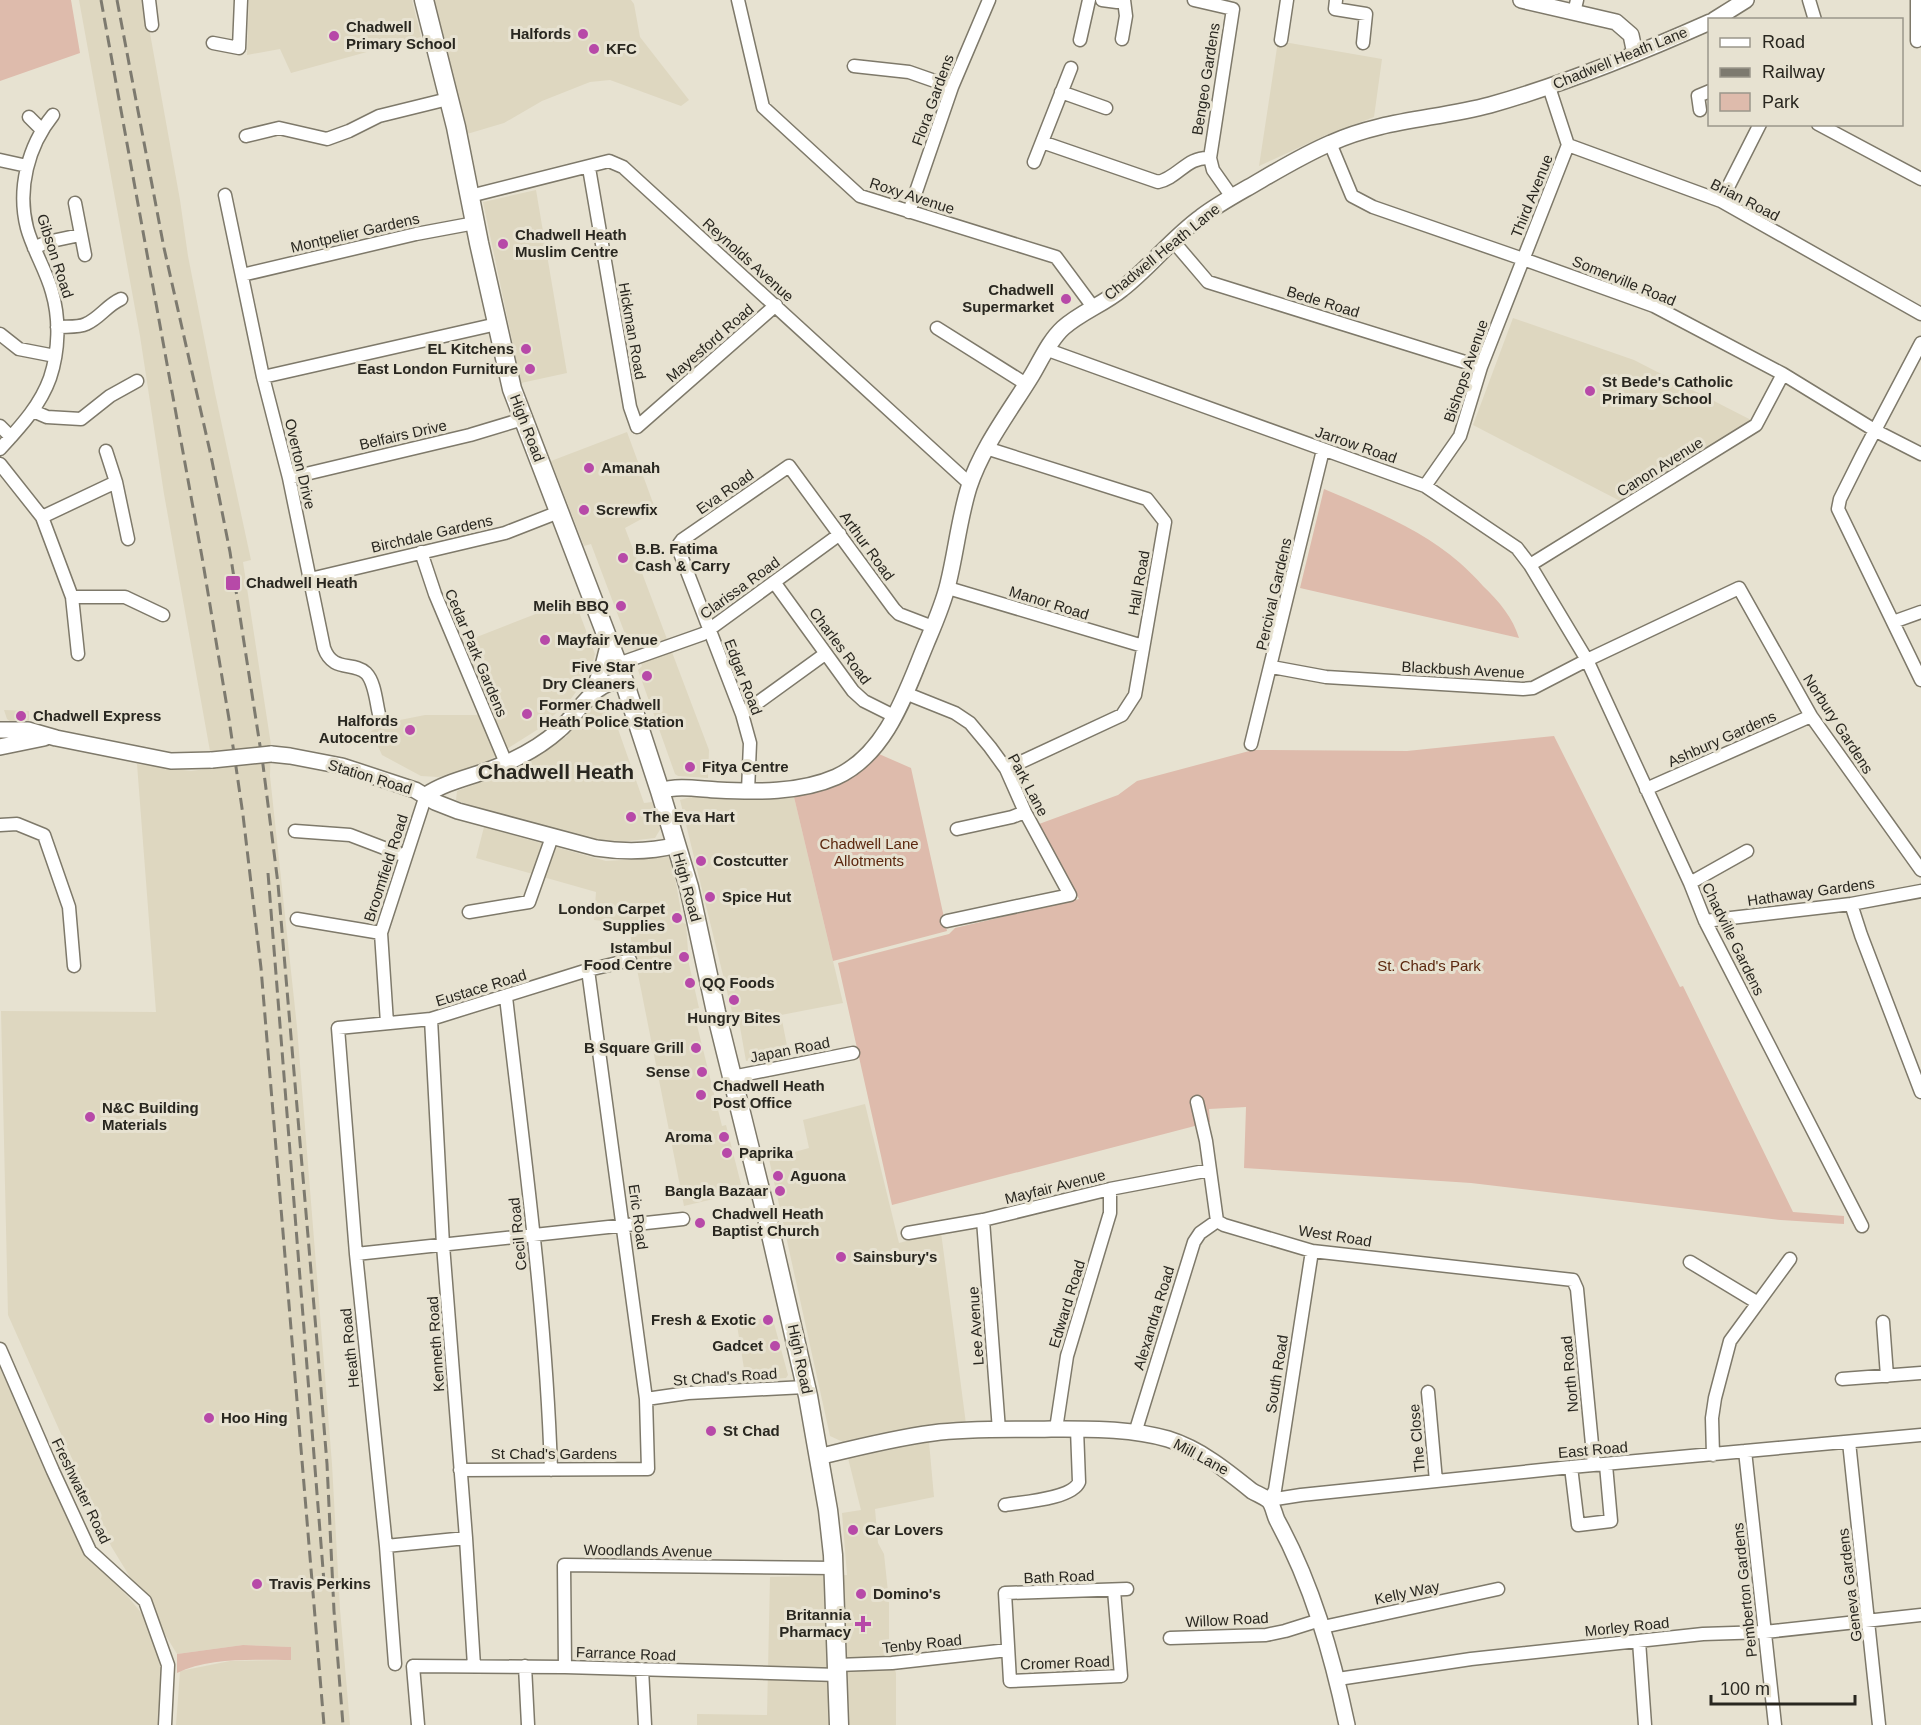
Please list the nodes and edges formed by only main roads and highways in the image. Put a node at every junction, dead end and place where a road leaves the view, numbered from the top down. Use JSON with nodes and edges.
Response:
{"nodes":[{"id":1,"x":424,"y":0,"type":"edge"},
{"id":2,"x":839,"y":1725,"type":"edge"}],
"edges":[{"from":1,"to":2,"type":"main road","name":"High Road"}]}
